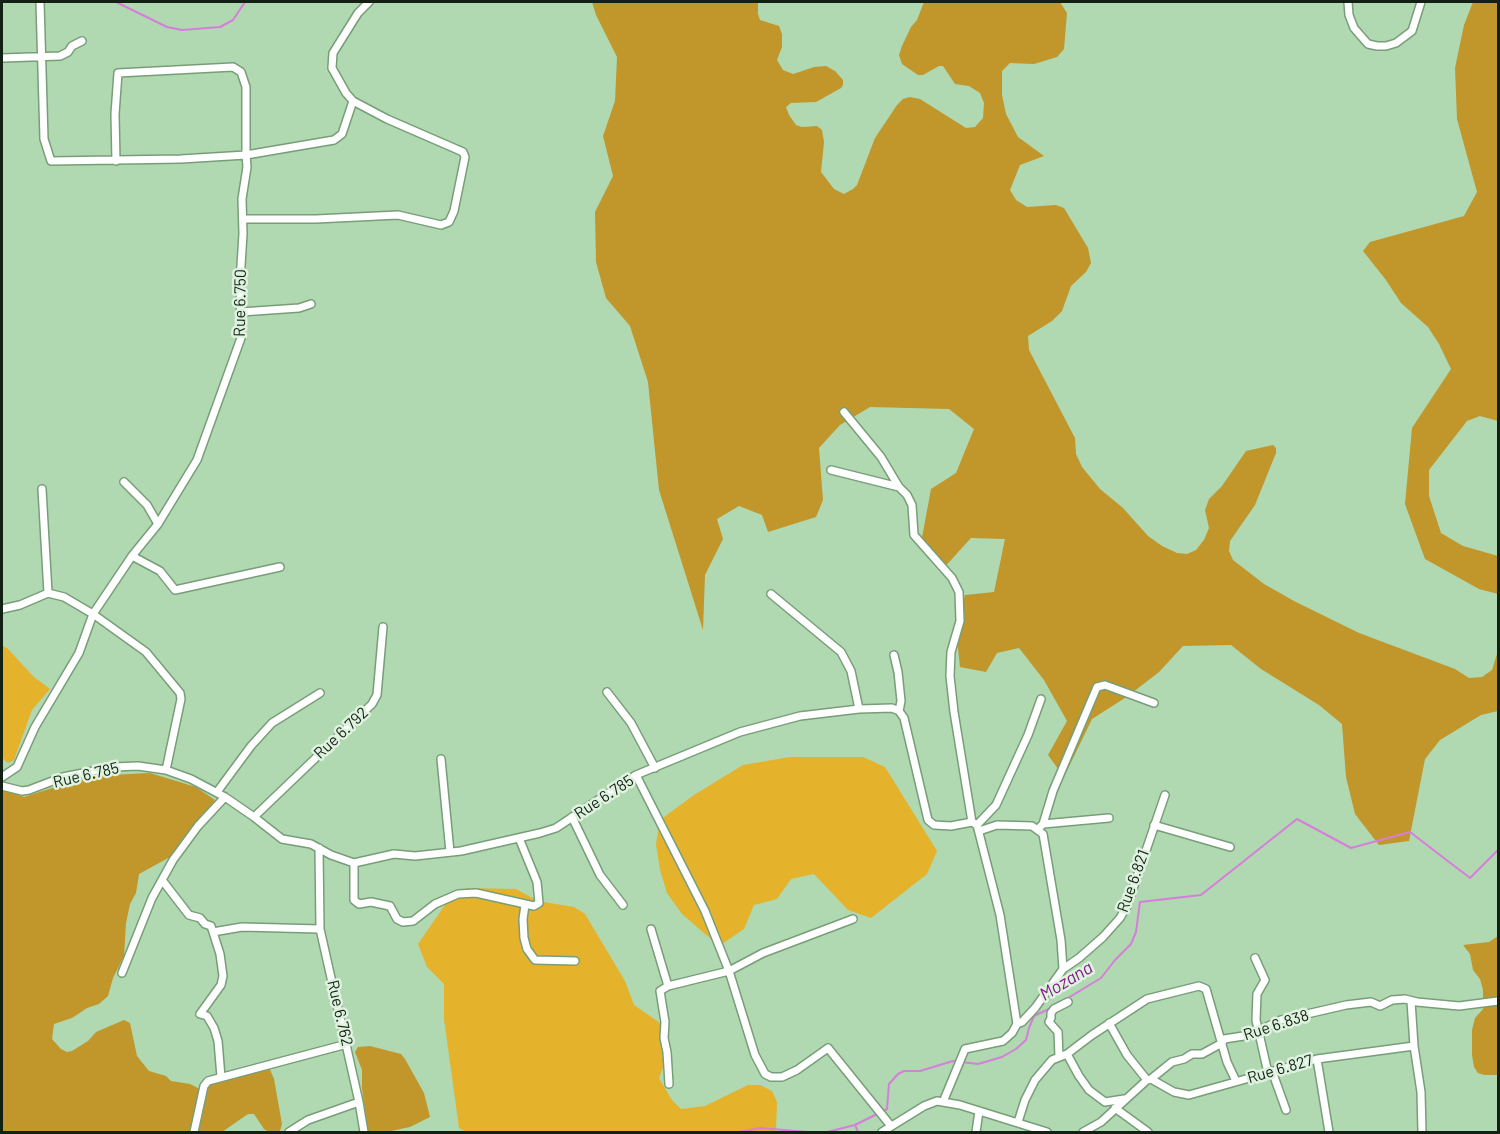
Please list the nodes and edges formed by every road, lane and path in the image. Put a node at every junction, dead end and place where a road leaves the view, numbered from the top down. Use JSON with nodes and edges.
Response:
{"nodes":[{"id":1,"x":40,"y":2,"type":"edge"},
{"id":2,"x":369,"y":2,"type":"edge"},
{"id":3,"x":1348,"y":2,"type":"edge"},
{"id":4,"x":1421,"y":2,"type":"edge"},
{"id":5,"x":82,"y":41,"type":"dead end"},
{"id":6,"x":41,"y":56,"type":"junction"},
{"id":7,"x":2,"y":58,"type":"edge"},
{"id":8,"x":353,"y":101,"type":"junction"},
{"id":9,"x":246,"y":155,"type":"junction"},
{"id":10,"x":116,"y":161,"type":"junction"},
{"id":11,"x":243,"y":219,"type":"junction"},
{"id":12,"x":311,"y":304,"type":"dead end"},
{"id":13,"x":241,"y":312,"type":"junction"},
{"id":14,"x":844,"y":412,"type":"dead end"},
{"id":15,"x":831,"y":470,"type":"dead end"},
{"id":16,"x":124,"y":482,"type":"dead end"},
{"id":17,"x":899,"y":487,"type":"junction"},
{"id":18,"x":42,"y":489,"type":"dead end"},
{"id":19,"x":158,"y":524,"type":"junction"},
{"id":20,"x":132,"y":556,"type":"junction"},
{"id":21,"x":280,"y":567,"type":"dead end"},
{"id":22,"x":48,"y":593,"type":"junction"},
{"id":23,"x":771,"y":594,"type":"dead end"},
{"id":24,"x":2,"y":609,"type":"edge"},
{"id":25,"x":93,"y":614,"type":"junction"},
{"id":26,"x":383,"y":627,"type":"dead end"},
{"id":27,"x":894,"y":655,"type":"dead end"},
{"id":28,"x":607,"y":692,"type":"dead end"},
{"id":29,"x":320,"y":693,"type":"dead end"},
{"id":30,"x":1041,"y":699,"type":"dead end"},
{"id":31,"x":1154,"y":703,"type":"dead end"},
{"id":32,"x":859,"y":709,"type":"junction"},
{"id":33,"x":899,"y":711,"type":"junction"},
{"id":34,"x":441,"y":759,"type":"dead end"},
{"id":35,"x":655,"y":768,"type":"junction"},
{"id":36,"x":166,"y":770,"type":"junction"},
{"id":37,"x":636,"y":775,"type":"junction"},
{"id":38,"x":2,"y":777,"type":"edge"},
{"id":39,"x":2,"y":786,"type":"edge"},
{"id":40,"x":217,"y":792,"type":"junction"},
{"id":41,"x":1165,"y":795,"type":"dead end"},
{"id":42,"x":225,"y":797,"type":"junction"},
{"id":43,"x":254,"y":817,"type":"junction"},
{"id":44,"x":572,"y":817,"type":"junction"},
{"id":45,"x":1109,"y":818,"type":"dead end"},
{"id":46,"x":1154,"y":825,"type":"junction"},
{"id":47,"x":976,"y":826,"type":"junction"},
{"id":48,"x":1041,"y":826,"type":"junction"},
{"id":49,"x":519,"y":838,"type":"junction"},
{"id":50,"x":1230,"y":847,"type":"dead end"},
{"id":51,"x":319,"y":848,"type":"junction"},
{"id":52,"x":450,"y":852,"type":"junction"},
{"id":53,"x":354,"y":863,"type":"junction"},
{"id":54,"x":162,"y":880,"type":"junction"},
{"id":55,"x":525,"y":905,"type":"junction"},
{"id":56,"x":622,"y":905,"type":"dead end"},
{"id":57,"x":853,"y":919,"type":"dead end"},
{"id":58,"x":320,"y":929,"type":"junction"},
{"id":59,"x":651,"y":929,"type":"dead end"},
{"id":60,"x":213,"y":932,"type":"junction"},
{"id":61,"x":1255,"y":958,"type":"dead end"},
{"id":62,"x":575,"y":961,"type":"dead end"},
{"id":63,"x":1063,"y":969,"type":"junction"},
{"id":64,"x":729,"y":971,"type":"junction"},
{"id":65,"x":122,"y":973,"type":"dead end"},
{"id":66,"x":668,"y":986,"type":"junction"},
{"id":67,"x":1411,"y":1001,"type":"junction"},
{"id":68,"x":1498,"y":1001,"type":"edge"},
{"id":69,"x":1068,"y":1002,"type":"dead end"},
{"id":70,"x":1109,"y":1023,"type":"junction"},
{"id":71,"x":1017,"y":1024,"type":"junction"},
{"id":72,"x":1258,"y":1032,"type":"junction"},
{"id":73,"x":1222,"y":1043,"type":"junction"},
{"id":74,"x":347,"y":1044,"type":"junction"},
{"id":75,"x":1414,"y":1046,"type":"junction"},
{"id":76,"x":1067,"y":1054,"type":"junction"},
{"id":77,"x":1059,"y":1057,"type":"junction"},
{"id":78,"x":1317,"y":1059,"type":"junction"},
{"id":79,"x":1270,"y":1072,"type":"junction"},
{"id":80,"x":221,"y":1077,"type":"junction"},
{"id":81,"x":1149,"y":1079,"type":"junction"},
{"id":82,"x":1236,"y":1081,"type":"junction"},
{"id":83,"x":669,"y":1084,"type":"dead end"},
{"id":84,"x":1124,"y":1099,"type":"junction"},
{"id":85,"x":359,"y":1102,"type":"junction"},
{"id":86,"x":943,"y":1102,"type":"junction"},
{"id":87,"x":1115,"y":1108,"type":"junction"},
{"id":88,"x":1286,"y":1110,"type":"dead end"},
{"id":89,"x":979,"y":1111,"type":"junction"},
{"id":90,"x":1018,"y":1122,"type":"junction"},
{"id":91,"x":891,"y":1126,"type":"junction"},
{"id":92,"x":194,"y":1132,"type":"edge"},
{"id":93,"x":289,"y":1132,"type":"edge"},
{"id":94,"x":364,"y":1132,"type":"edge"},
{"id":95,"x":882,"y":1132,"type":"edge"},
{"id":96,"x":976,"y":1132,"type":"edge"},
{"id":97,"x":1047,"y":1132,"type":"edge"},
{"id":98,"x":1083,"y":1132,"type":"edge"},
{"id":99,"x":1148,"y":1132,"type":"edge"},
{"id":100,"x":1329,"y":1132,"type":"edge"},
{"id":101,"x":1422,"y":1132,"type":"edge"}],
"edges":[{"from":1,"to":6,"type":"street"},
{"from":2,"to":8,"type":"street"},
{"from":3,"to":4,"type":"street"},
{"from":5,"to":6,"type":"street"},
{"from":6,"to":7,"type":"street"},
{"from":6,"to":10,"type":"street"},
{"from":8,"to":9,"type":"street"},
{"from":8,"to":11,"type":"street"},
{"from":9,"to":10,"type":"street"},
{"from":9,"to":10,"type":"street","name":"Rue 6.750"},
{"from":9,"to":11,"type":"street","name":"Rue 6.750"},
{"from":11,"to":13,"type":"street","name":"Rue 6.750"},
{"from":12,"to":13,"type":"street"},
{"from":13,"to":19,"type":"street","name":"Rue 6.750"},
{"from":14,"to":17,"type":"street"},
{"from":15,"to":17,"type":"street"},
{"from":16,"to":19,"type":"street"},
{"from":17,"to":47,"type":"street"},
{"from":18,"to":22,"type":"street"},
{"from":19,"to":20,"type":"street","name":"Rue 6.750"},
{"from":20,"to":21,"type":"street"},
{"from":20,"to":25,"type":"street","name":"Rue 6.750"},
{"from":22,"to":24,"type":"street"},
{"from":22,"to":25,"type":"street"},
{"from":23,"to":32,"type":"street"},
{"from":25,"to":36,"type":"street"},
{"from":25,"to":38,"type":"street","name":"Rue 6.750"},
{"from":26,"to":43,"type":"street","name":"Rue 6.792"},
{"from":27,"to":33,"type":"street"},
{"from":28,"to":35,"type":"street"},
{"from":29,"to":40,"type":"street"},
{"from":30,"to":47,"type":"street"},
{"from":31,"to":48,"type":"street"},
{"from":32,"to":33,"type":"street","name":"Rue 6.785"},
{"from":32,"to":35,"type":"street","name":"Rue 6.785"},
{"from":33,"to":47,"type":"street"},
{"from":34,"to":52,"type":"street"},
{"from":35,"to":37,"type":"street","name":"Rue 6.785"},
{"from":36,"to":39,"type":"street","name":"Rue 6.785"},
{"from":36,"to":40,"type":"street","name":"Rue 6.785"},
{"from":37,"to":44,"type":"street","name":"Rue 6.785"},
{"from":37,"to":64,"type":"street"},
{"from":40,"to":42,"type":"street","name":"Rue 6.785"},
{"from":41,"to":46,"type":"street","name":"Rue 6.821"},
{"from":42,"to":43,"type":"street","name":"Rue 6.785"},
{"from":42,"to":54,"type":"street"},
{"from":43,"to":51,"type":"street","name":"Rue 6.785"},
{"from":44,"to":49,"type":"street","name":"Rue 6.785"},
{"from":44,"to":56,"type":"street"},
{"from":45,"to":48,"type":"street"},
{"from":46,"to":50,"type":"street"},
{"from":46,"to":63,"type":"street","name":"Rue 6.821"},
{"from":47,"to":48,"type":"street"},
{"from":47,"to":71,"type":"street"},
{"from":48,"to":63,"type":"street"},
{"from":49,"to":52,"type":"street","name":"Rue 6.785"},
{"from":49,"to":55,"type":"street"},
{"from":51,"to":53,"type":"street","name":"Rue 6.785"},
{"from":51,"to":58,"type":"street","name":"Rue 6.762"},
{"from":52,"to":53,"type":"street","name":"Rue 6.785"},
{"from":53,"to":55,"type":"street"},
{"from":54,"to":60,"type":"street"},
{"from":54,"to":65,"type":"street"},
{"from":55,"to":62,"type":"street"},
{"from":57,"to":64,"type":"street"},
{"from":58,"to":60,"type":"street"},
{"from":58,"to":74,"type":"street","name":"Rue 6.762"},
{"from":59,"to":66,"type":"street"},
{"from":60,"to":80,"type":"street"},
{"from":61,"to":72,"type":"street"},
{"from":63,"to":71,"type":"street","name":"Rue 6.821"},
{"from":64,"to":66,"type":"street"},
{"from":64,"to":91,"type":"street"},
{"from":66,"to":83,"type":"street"},
{"from":67,"to":68,"type":"street","name":"Rue 6.838"},
{"from":67,"to":72,"type":"street","name":"Rue 6.838"},
{"from":67,"to":75,"type":"street"},
{"from":69,"to":77,"type":"street"},
{"from":70,"to":73,"type":"street"},
{"from":70,"to":76,"type":"street"},
{"from":70,"to":81,"type":"street"},
{"from":71,"to":86,"type":"street","name":"Rue 6.821"},
{"from":72,"to":73,"type":"street","name":"Rue 6.838"},
{"from":72,"to":79,"type":"street"},
{"from":73,"to":81,"type":"street","name":"Rue 6.838"},
{"from":73,"to":82,"type":"street"},
{"from":74,"to":80,"type":"street"},
{"from":74,"to":85,"type":"street","name":"Rue 6.762"},
{"from":75,"to":78,"type":"street","name":"Rue 6.827"},
{"from":75,"to":101,"type":"street"},
{"from":76,"to":77,"type":"street"},
{"from":76,"to":84,"type":"street"},
{"from":77,"to":90,"type":"street"},
{"from":78,"to":79,"type":"street","name":"Rue 6.827"},
{"from":78,"to":100,"type":"street"},
{"from":79,"to":82,"type":"street","name":"Rue 6.827"},
{"from":79,"to":88,"type":"street"},
{"from":80,"to":92,"type":"street"},
{"from":81,"to":82,"type":"street","name":"Rue 6.827"},
{"from":81,"to":84,"type":"street","name":"Rue 6.838"},
{"from":84,"to":87,"type":"street","name":"Rue 6.838"},
{"from":85,"to":93,"type":"street"},
{"from":85,"to":94,"type":"street","name":"Rue 6.762"},
{"from":86,"to":89,"type":"street"},
{"from":86,"to":91,"type":"street"},
{"from":87,"to":98,"type":"street","name":"Rue 6.838"},
{"from":87,"to":99,"type":"street"},
{"from":89,"to":90,"type":"street"},
{"from":89,"to":96,"type":"street"},
{"from":90,"to":97,"type":"street"},
{"from":91,"to":95,"type":"street"}]}
